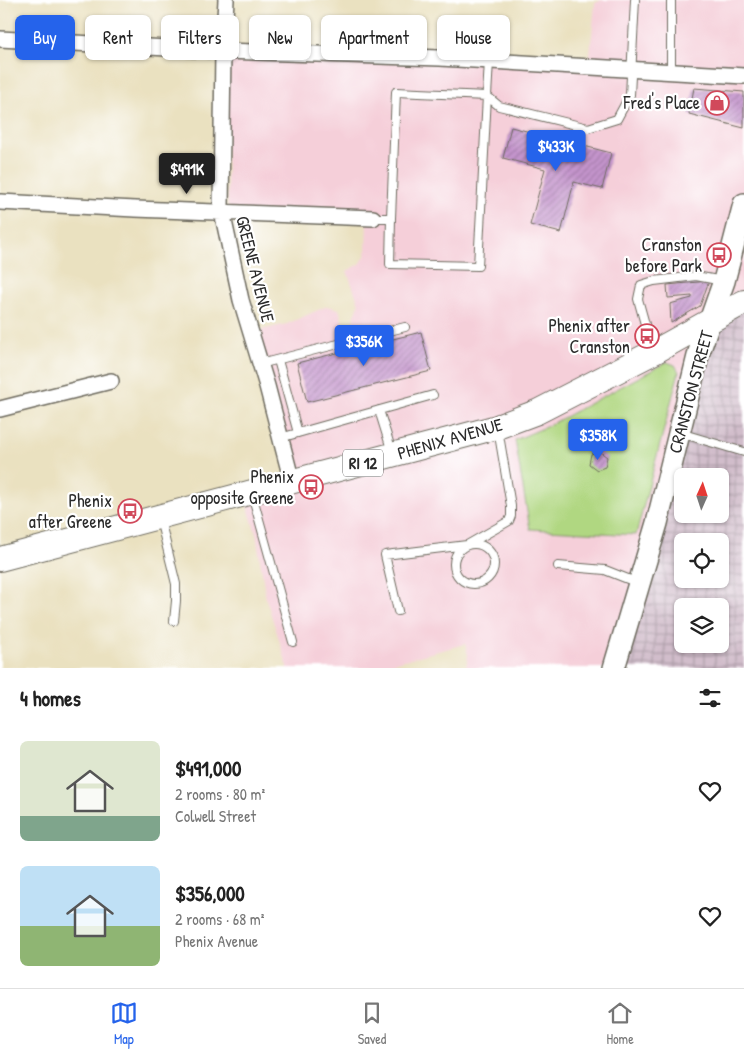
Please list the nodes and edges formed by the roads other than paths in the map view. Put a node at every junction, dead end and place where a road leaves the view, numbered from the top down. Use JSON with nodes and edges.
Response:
{"nodes":[{"id":1,"x":226,"y":0,"type":"edge"},
{"id":2,"x":635,"y":0,"type":"edge"},
{"id":3,"x":671,"y":0,"type":"edge"},
{"id":4,"x":225,"y":15,"type":"edge"},
{"id":5,"x":0,"y":39,"type":"edge"},
{"id":6,"x":161,"y":48,"type":"edge"},
{"id":7,"x":239,"y":52,"type":"edge"},
{"id":8,"x":223,"y":60,"type":"edge"},
{"id":9,"x":489,"y":61,"type":"junction"},
{"id":10,"x":632,"y":70,"type":"junction"},
{"id":11,"x":671,"y":72,"type":"junction"},
{"id":12,"x":744,"y":76,"type":"edge"},
{"id":13,"x":487,"y":96,"type":"junction"},
{"id":14,"x":0,"y":202,"type":"edge"},
{"id":15,"x":744,"y":204,"type":"edge"},
{"id":16,"x":222,"y":212,"type":"junction"},
{"id":17,"x":373,"y":218,"type":"joint"},
{"id":18,"x":391,"y":218,"type":"junction"},
{"id":19,"x":724,"y":281,"type":"junction"},
{"id":20,"x":744,"y":302,"type":"edge"},
{"id":21,"x":709,"y":322,"type":"junction"},
{"id":22,"x":405,"y":327,"type":"dead end"},
{"id":23,"x":656,"y":351,"type":"junction"},
{"id":24,"x":278,"y":360,"type":"junction"},
{"id":25,"x":260,"y":364,"type":"junction"},
{"id":26,"x":110,"y":381,"type":"dead end"},
{"id":27,"x":433,"y":395,"type":"dead end"},
{"id":28,"x":0,"y":409,"type":"edge"},
{"id":29,"x":380,"y":410,"type":"junction"},
{"id":30,"x":497,"y":427,"type":"junction"},
{"id":31,"x":298,"y":433,"type":"junction"},
{"id":32,"x":680,"y":434,"type":"junction"},
{"id":33,"x":280,"y":438,"type":"junction"},
{"id":34,"x":744,"y":452,"type":"edge"},
{"id":35,"x":393,"y":455,"type":"junction"},
{"id":36,"x":292,"y":482,"type":"junction"},
{"id":37,"x":252,"y":492,"type":"junction"},
{"id":38,"x":160,"y":517,"type":"junction"},
{"id":39,"x":467,"y":545,"type":"junction"},
{"id":40,"x":0,"y":559,"type":"edge"},
{"id":41,"x":558,"y":566,"type":"dead end"},
{"id":42,"x":638,"y":583,"type":"junction"},
{"id":43,"x":398,"y":612,"type":"dead end"},
{"id":44,"x":174,"y":621,"type":"dead end"},
{"id":45,"x":293,"y":642,"type":"dead end"},
{"id":46,"x":614,"y":668,"type":"edge"}],
"edges":[{"from":1,"to":4,"type":"street","name":"GREENE AVENUE"},
{"from":2,"to":10,"type":"lane"},
{"from":3,"to":11,"type":"lane"},
{"from":5,"to":6,"type":"street"},
{"from":7,"to":9,"type":"street"},
{"from":8,"to":16,"type":"street","name":"GREENE AVENUE"},
{"from":9,"to":10,"type":"street"},
{"from":9,"to":13,"type":"lane"},
{"from":10,"to":11,"type":"street"},
{"from":10,"to":13,"type":"lane"},
{"from":11,"to":12,"type":"street"},
{"from":13,"to":18,"type":"lane"},
{"from":13,"to":18,"type":"lane"},
{"from":14,"to":16,"type":"street"},
{"from":15,"to":19,"type":"main road","name":"CRANSTON STREET"},
{"from":16,"to":17,"type":"street"},
{"from":16,"to":25,"type":"street","name":"GREENE AVENUE"},
{"from":17,"to":18,"type":"lane"},
{"from":19,"to":21,"type":"main road","name":"CRANSTON STREET"},
{"from":19,"to":23,"type":"lane"},
{"from":20,"to":21,"type":"main road","number":"RI 12"},
{"from":21,"to":23,"type":"main road","name":"PHENIX AVENUE","number":"RI 12"},
{"from":21,"to":32,"type":"main road","name":"CRANSTON STREET"},
{"from":22,"to":24,"type":"lane"},
{"from":23,"to":30,"type":"main road","name":"PHENIX AVENUE","number":"RI 12"},
{"from":24,"to":25,"type":"lane"},
{"from":24,"to":31,"type":"lane"},
{"from":25,"to":33,"type":"street","name":"GREENE AVENUE"},
{"from":26,"to":28,"type":"street"},
{"from":27,"to":29,"type":"lane"},
{"from":29,"to":31,"type":"lane"},
{"from":29,"to":35,"type":"lane"},
{"from":30,"to":35,"type":"main road","name":"PHENIX AVENUE","number":"RI 12"},
{"from":30,"to":39,"type":"lane"},
{"from":31,"to":33,"type":"lane"},
{"from":32,"to":34,"type":"lane"},
{"from":32,"to":42,"type":"main road","name":"CRANSTON STREET"},
{"from":33,"to":36,"type":"street","name":"GREENE AVENUE"},
{"from":35,"to":36,"type":"main road","name":"PHENIX AVENUE","number":"RI 12"},
{"from":36,"to":37,"type":"main road","name":"PHENIX AVENUE","number":"RI 12"},
{"from":37,"to":38,"type":"main road","name":"PHENIX AVENUE","number":"RI 12"},
{"from":37,"to":45,"type":"lane"},
{"from":38,"to":40,"type":"main road","name":"PHENIX AVENUE","number":"RI 12"},
{"from":38,"to":44,"type":"lane"},
{"from":39,"to":39,"type":"lane"},
{"from":39,"to":43,"type":"lane"},
{"from":41,"to":42,"type":"lane"},
{"from":42,"to":46,"type":"main road","name":"CRANSTON STREET"}]}
